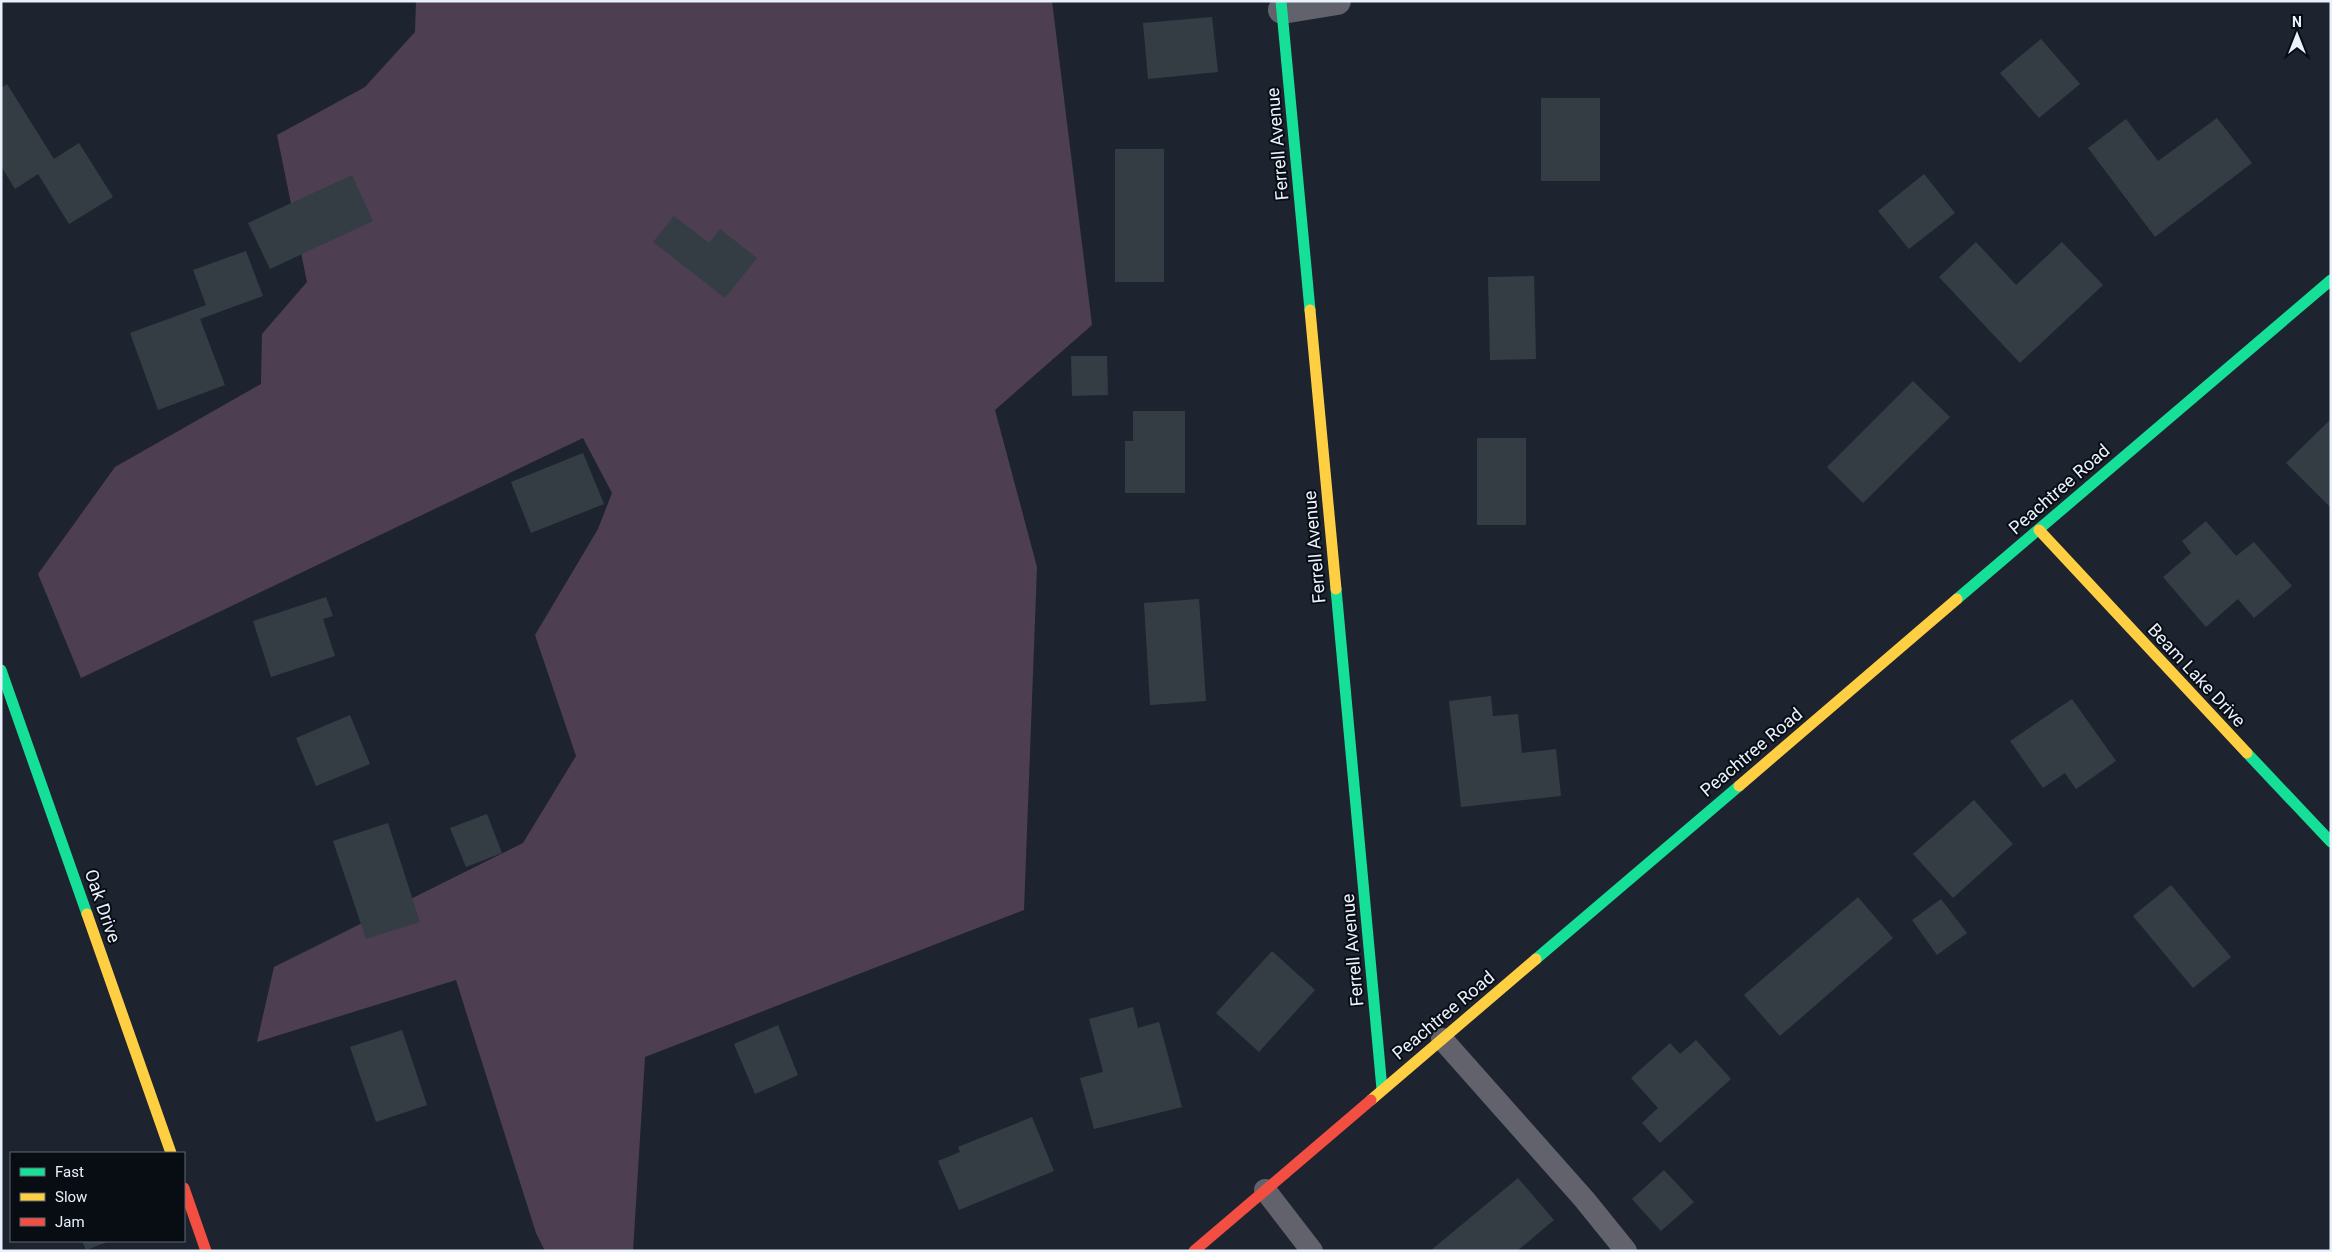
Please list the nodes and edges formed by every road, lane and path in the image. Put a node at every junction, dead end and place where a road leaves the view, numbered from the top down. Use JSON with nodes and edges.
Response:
{"nodes":[{"id":1,"x":1337,"y":1,"type":"edge"},
{"id":2,"x":1282,"y":5,"type":"edge"},
{"id":3,"x":2331,"y":280,"type":"edge"},
{"id":4,"x":2039,"y":530,"type":"junction"},
{"id":5,"x":1,"y":670,"type":"edge"},
{"id":6,"x":2331,"y":842,"type":"edge"},
{"id":7,"x":1442,"y":1039,"type":"junction"},
{"id":8,"x":1382,"y":1089,"type":"junction"},
{"id":9,"x":171,"y":1152,"type":"edge"},
{"id":10,"x":1265,"y":1190,"type":"junction"},
{"id":11,"x":185,"y":1191,"type":"edge"},
{"id":12,"x":206,"y":1251,"type":"edge"},
{"id":13,"x":1194,"y":1251,"type":"edge"},
{"id":14,"x":1312,"y":1251,"type":"edge"},
{"id":15,"x":1626,"y":1251,"type":"edge"}],
"edges":[{"from":1,"to":2,"type":"street"},
{"from":2,"to":8,"type":"street","name":"Ferrell Avenue"},
{"from":3,"to":4,"type":"street","name":"Peachtree Road"},
{"from":4,"to":6,"type":"street","name":"Beam Lake Drive"},
{"from":4,"to":7,"type":"street","name":"Peachtree Road"},
{"from":5,"to":9,"type":"street","name":"Oak Drive"},
{"from":7,"to":8,"type":"street","name":"Peachtree Road"},
{"from":7,"to":15,"type":"lane"},
{"from":8,"to":10,"type":"street","name":"Peachtree Road"},
{"from":10,"to":13,"type":"street","name":"Peachtree Road"},
{"from":10,"to":14,"type":"lane"},
{"from":11,"to":12,"type":"street"}]}
